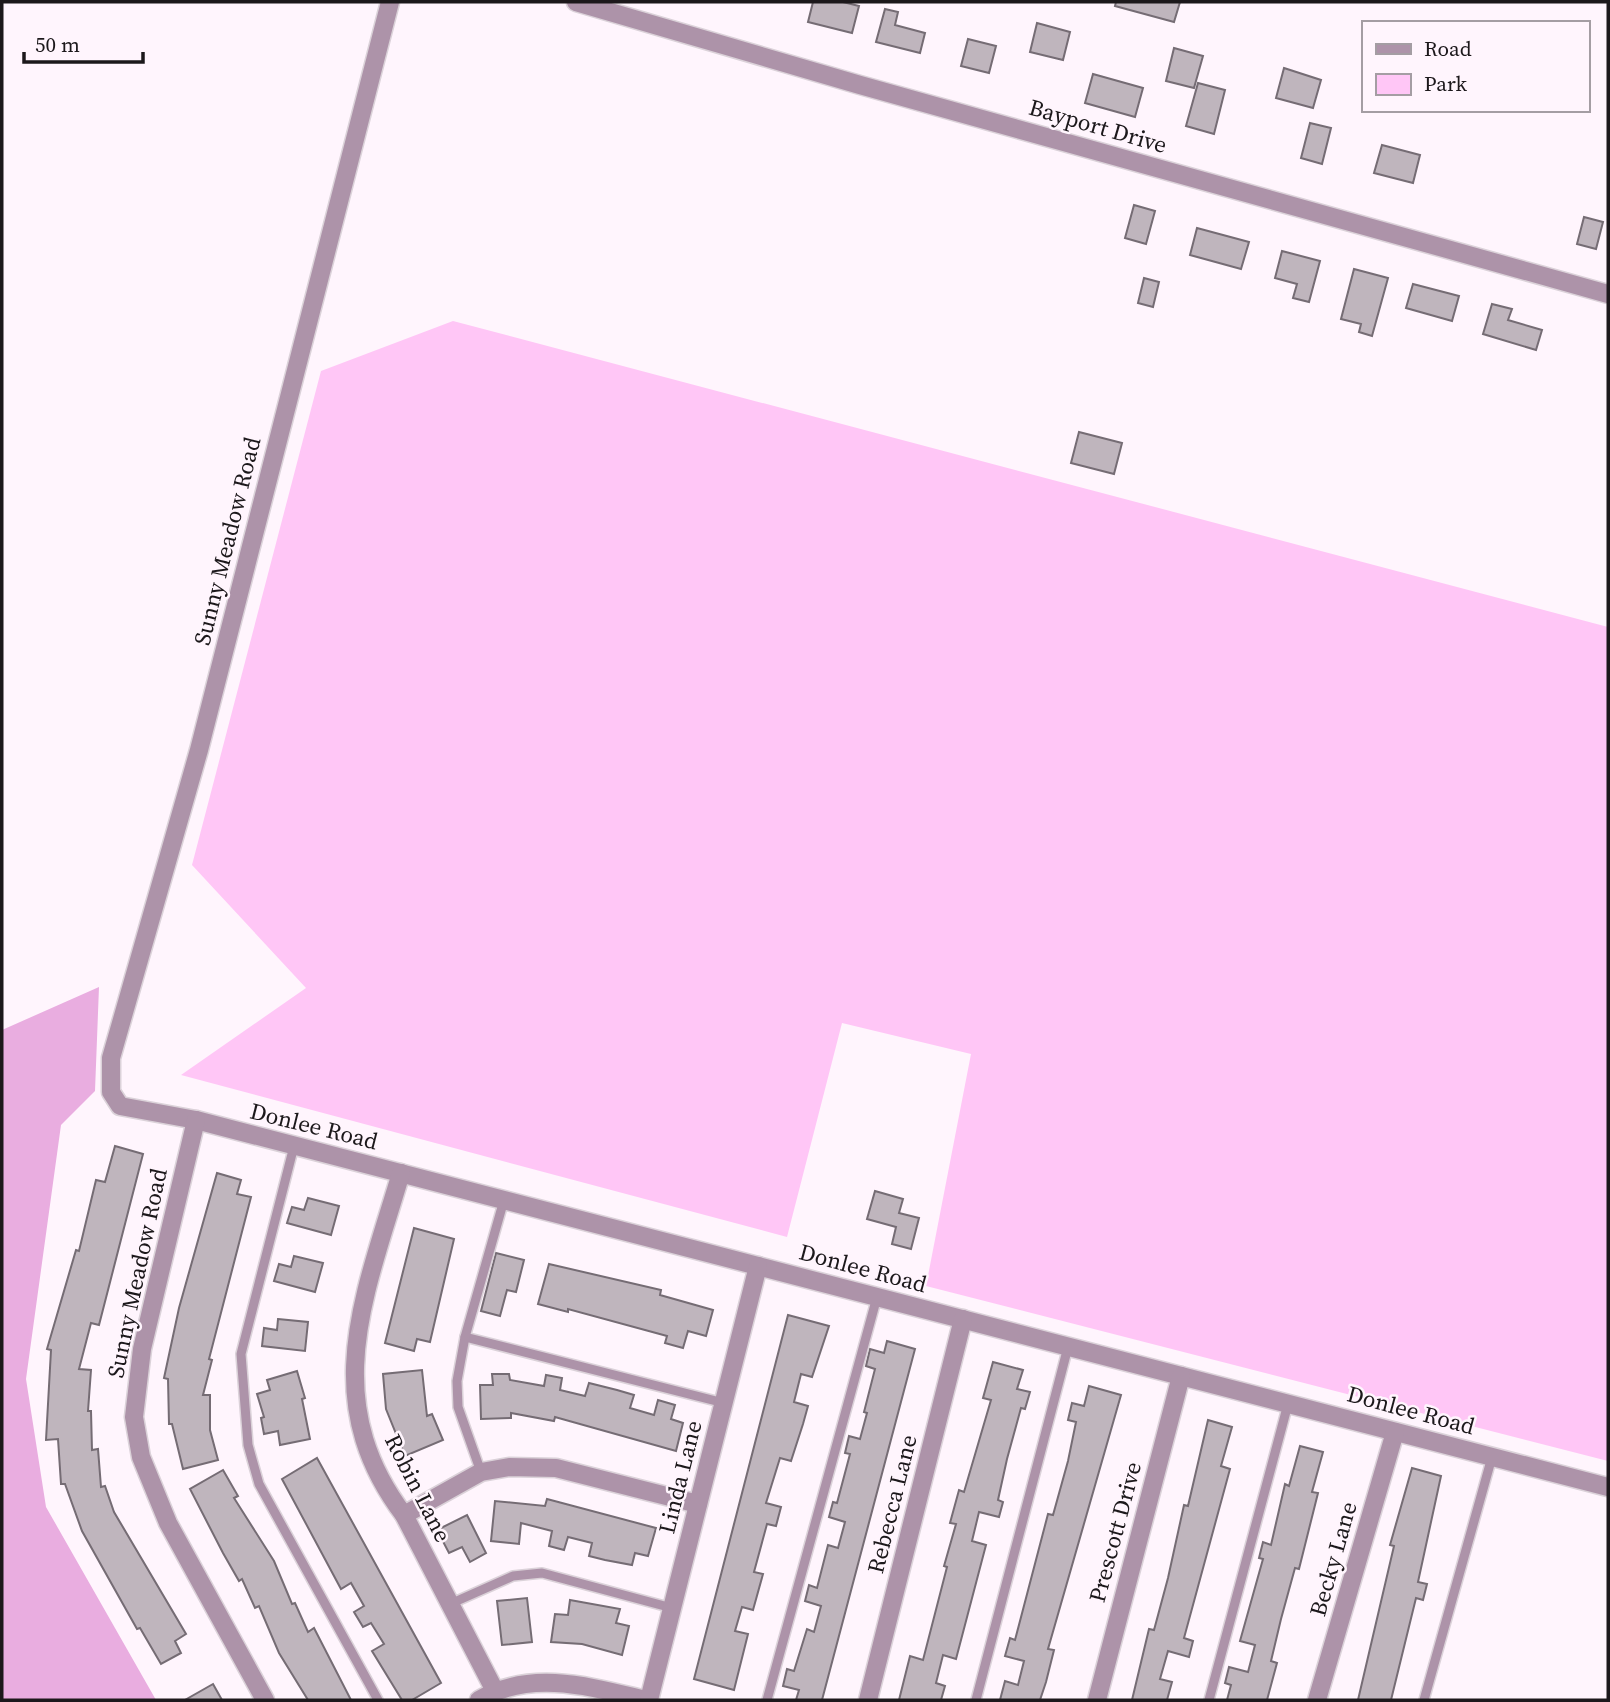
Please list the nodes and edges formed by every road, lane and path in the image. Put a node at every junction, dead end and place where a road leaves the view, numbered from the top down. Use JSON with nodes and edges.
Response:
{"nodes":[{"id":1,"x":390,"y":2,"type":"edge"},
{"id":2,"x":576,"y":2,"type":"edge"},
{"id":3,"x":1608,"y":294,"type":"edge"},
{"id":4,"x":111,"y":1092,"type":"joint"},
{"id":5,"x":196,"y":1120,"type":"junction"},
{"id":6,"x":294,"y":1146,"type":"junction"},
{"id":7,"x":401,"y":1173,"type":"junction"},
{"id":8,"x":504,"y":1200,"type":"junction"},
{"id":9,"x":758,"y":1266,"type":"junction"},
{"id":10,"x":877,"y":1297,"type":"junction"},
{"id":11,"x":963,"y":1319,"type":"junction"},
{"id":12,"x":466,"y":1337,"type":"junction"},
{"id":13,"x":1068,"y":1347,"type":"junction"},
{"id":14,"x":1181,"y":1376,"type":"junction"},
{"id":15,"x":724,"y":1403,"type":"junction"},
{"id":16,"x":1288,"y":1404,"type":"junction"},
{"id":17,"x":1395,"y":1432,"type":"junction"},
{"id":18,"x":1492,"y":1457,"type":"junction"},
{"id":19,"x":481,"y":1472,"type":"junction"},
{"id":20,"x":1608,"y":1487,"type":"edge"},
{"id":21,"x":698,"y":1504,"type":"junction"},
{"id":22,"x":404,"y":1515,"type":"junction"},
{"id":23,"x":450,"y":1604,"type":"junction"},
{"id":24,"x":672,"y":1608,"type":"junction"},
{"id":25,"x":487,"y":1696,"type":"edge"},
{"id":26,"x":265,"y":1700,"type":"edge"},
{"id":27,"x":378,"y":1700,"type":"edge"},
{"id":28,"x":648,"y":1700,"type":"edge"},
{"id":29,"x":767,"y":1700,"type":"edge"},
{"id":30,"x":867,"y":1700,"type":"edge"},
{"id":31,"x":976,"y":1700,"type":"edge"},
{"id":32,"x":1097,"y":1700,"type":"edge"},
{"id":33,"x":1209,"y":1700,"type":"edge"},
{"id":34,"x":1317,"y":1700,"type":"edge"},
{"id":35,"x":1424,"y":1700,"type":"edge"}],
"edges":[{"from":1,"to":4,"type":"street","name":"Sunny Meadow Road"},
{"from":2,"to":3,"type":"street","name":"Bayport Drive"},
{"from":4,"to":5,"type":"street","name":"Donlee Road"},
{"from":5,"to":6,"type":"street","name":"Donlee Road"},
{"from":5,"to":26,"type":"street","name":"Sunny Meadow Road"},
{"from":6,"to":7,"type":"street","name":"Donlee Road"},
{"from":6,"to":27,"type":"lane"},
{"from":7,"to":8,"type":"street","name":"Donlee Road"},
{"from":7,"to":22,"type":"street","name":"Robin Lane"},
{"from":8,"to":9,"type":"street","name":"Donlee Road"},
{"from":8,"to":12,"type":"lane"},
{"from":9,"to":10,"type":"street","name":"Donlee Road"},
{"from":9,"to":15,"type":"street","name":"Linda Lane"},
{"from":10,"to":11,"type":"street","name":"Donlee Road"},
{"from":10,"to":29,"type":"lane"},
{"from":11,"to":13,"type":"street","name":"Donlee Road"},
{"from":11,"to":30,"type":"street","name":"Rebecca Lane"},
{"from":12,"to":15,"type":"lane"},
{"from":12,"to":19,"type":"lane"},
{"from":13,"to":14,"type":"street","name":"Donlee Road"},
{"from":13,"to":31,"type":"lane"},
{"from":14,"to":16,"type":"street","name":"Donlee Road"},
{"from":14,"to":32,"type":"street","name":"Prescott Drive"},
{"from":15,"to":21,"type":"street","name":"Linda Lane"},
{"from":16,"to":17,"type":"street","name":"Donlee Road"},
{"from":16,"to":33,"type":"lane"},
{"from":17,"to":18,"type":"street","name":"Donlee Road"},
{"from":17,"to":34,"type":"street","name":"Becky Lane"},
{"from":18,"to":20,"type":"street","name":"Donlee Road"},
{"from":18,"to":35,"type":"lane"},
{"from":19,"to":21,"type":"street"},
{"from":19,"to":22,"type":"street"},
{"from":21,"to":24,"type":"street","name":"Linda Lane"},
{"from":22,"to":23,"type":"street","name":"Robin Lane"},
{"from":23,"to":24,"type":"lane"},
{"from":23,"to":25,"type":"street","name":"Robin Lane"},
{"from":24,"to":28,"type":"street","name":"Linda Lane"},
{"from":25,"to":28,"type":"street"}]}
